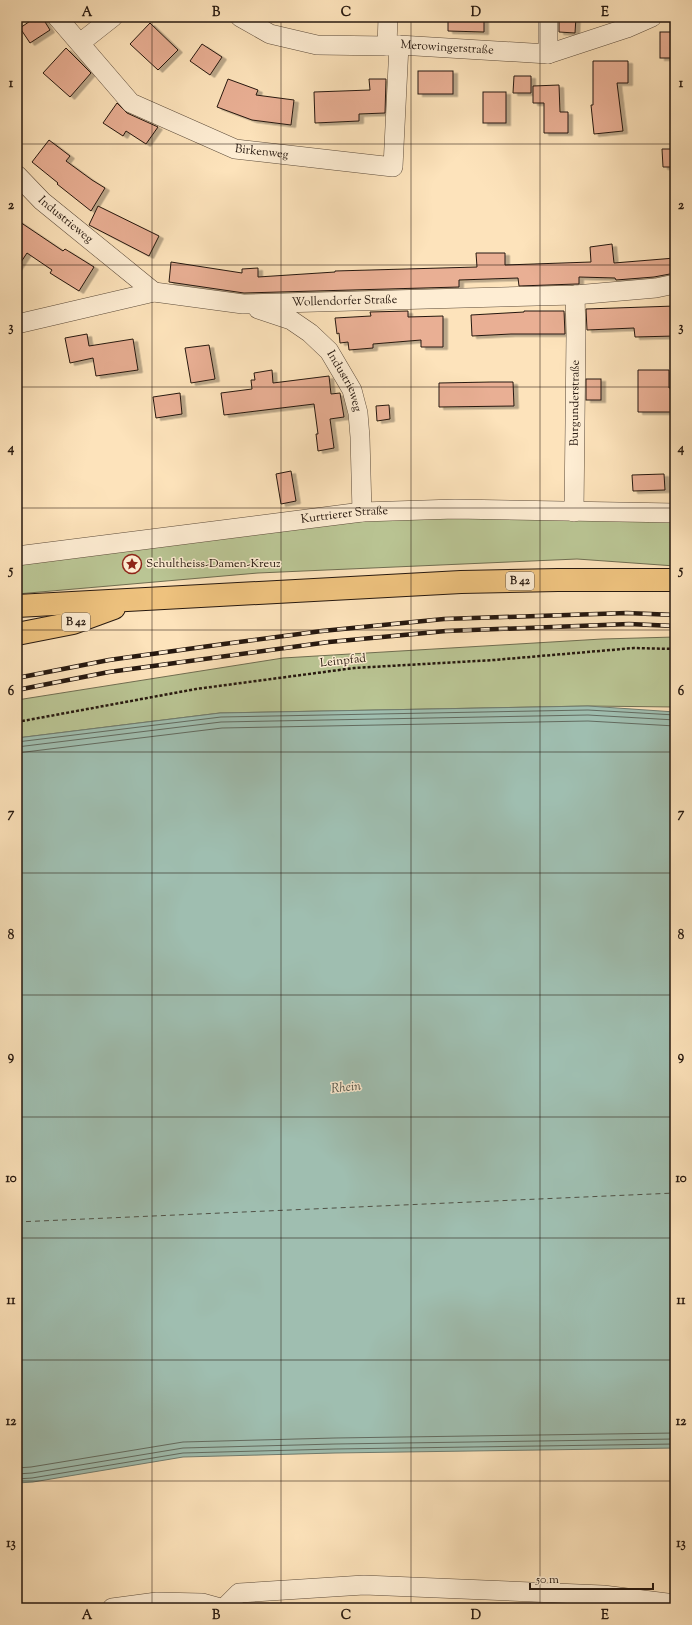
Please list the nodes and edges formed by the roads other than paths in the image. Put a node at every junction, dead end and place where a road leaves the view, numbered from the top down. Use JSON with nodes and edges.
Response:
{"nodes":[{"id":1,"x":57,"y":17,"type":"edge"},
{"id":2,"x":113,"y":17,"type":"edge"},
{"id":3,"x":240,"y":17,"type":"edge"},
{"id":4,"x":388,"y":17,"type":"edge"},
{"id":5,"x":548,"y":17,"type":"edge"},
{"id":6,"x":652,"y":17,"type":"edge"},
{"id":7,"x":80,"y":43,"type":"junction"},
{"id":8,"x":393,"y":46,"type":"junction"},
{"id":9,"x":548,"y":54,"type":"junction"},
{"id":10,"x":17,"y":175,"type":"edge"},
{"id":11,"x":675,"y":284,"type":"edge"},
{"id":12,"x":154,"y":292,"type":"junction"},
{"id":13,"x":575,"y":295,"type":"junction"},
{"id":14,"x":243,"y":304,"type":"junction"},
{"id":15,"x":17,"y":324,"type":"edge"},
{"id":16,"x":362,"y":512,"type":"junction"},
{"id":17,"x":574,"y":512,"type":"junction"},
{"id":18,"x":675,"y":514,"type":"edge"},
{"id":19,"x":17,"y":556,"type":"edge"},
{"id":20,"x":675,"y":580,"type":"edge"},
{"id":21,"x":133,"y":601,"type":"junction"},
{"id":22,"x":17,"y":606,"type":"edge"},
{"id":23,"x":17,"y":634,"type":"edge"},
{"id":24,"x":675,"y":1604,"type":"edge"},
{"id":25,"x":112,"y":1608,"type":"edge"},
{"id":26,"x":220,"y":1608,"type":"edge"},
{"id":27,"x":224,"y":1608,"type":"edge"}],
"edges":[{"from":1,"to":7,"type":"street","name":"Birkenweg"},
{"from":2,"to":7,"type":"street"},
{"from":3,"to":8,"type":"street","name":"Merowingerstraße"},
{"from":4,"to":8,"type":"street"},
{"from":5,"to":9,"type":"street"},
{"from":6,"to":9,"type":"street","name":"Merowingerstraße"},
{"from":7,"to":8,"type":"street","name":"Birkenweg"},
{"from":8,"to":9,"type":"street","name":"Merowingerstraße"},
{"from":10,"to":12,"type":"street","name":"Industrieweg"},
{"from":11,"to":13,"type":"street","name":"Wollendorfer Straße"},
{"from":12,"to":14,"type":"street","name":"Wollendorfer Straße"},
{"from":12,"to":15,"type":"street","name":"Wollendorfer Straße"},
{"from":13,"to":14,"type":"street","name":"Wollendorfer Straße"},
{"from":13,"to":17,"type":"street","name":"Burgunderstraße"},
{"from":14,"to":16,"type":"street","name":"Industrieweg"},
{"from":16,"to":17,"type":"street","name":"Kurtrierer Straße"},
{"from":16,"to":19,"type":"street","name":"Kurtrierer Straße"},
{"from":17,"to":18,"type":"street","name":"Kurtrierer Straße"},
{"from":20,"to":21,"type":"main road","number":"B 42"},
{"from":21,"to":22,"type":"main road","number":"B 42"},
{"from":21,"to":23,"type":"main road","number":"B 42"},
{"from":24,"to":27,"type":"street"},
{"from":25,"to":26,"type":"street"}]}
